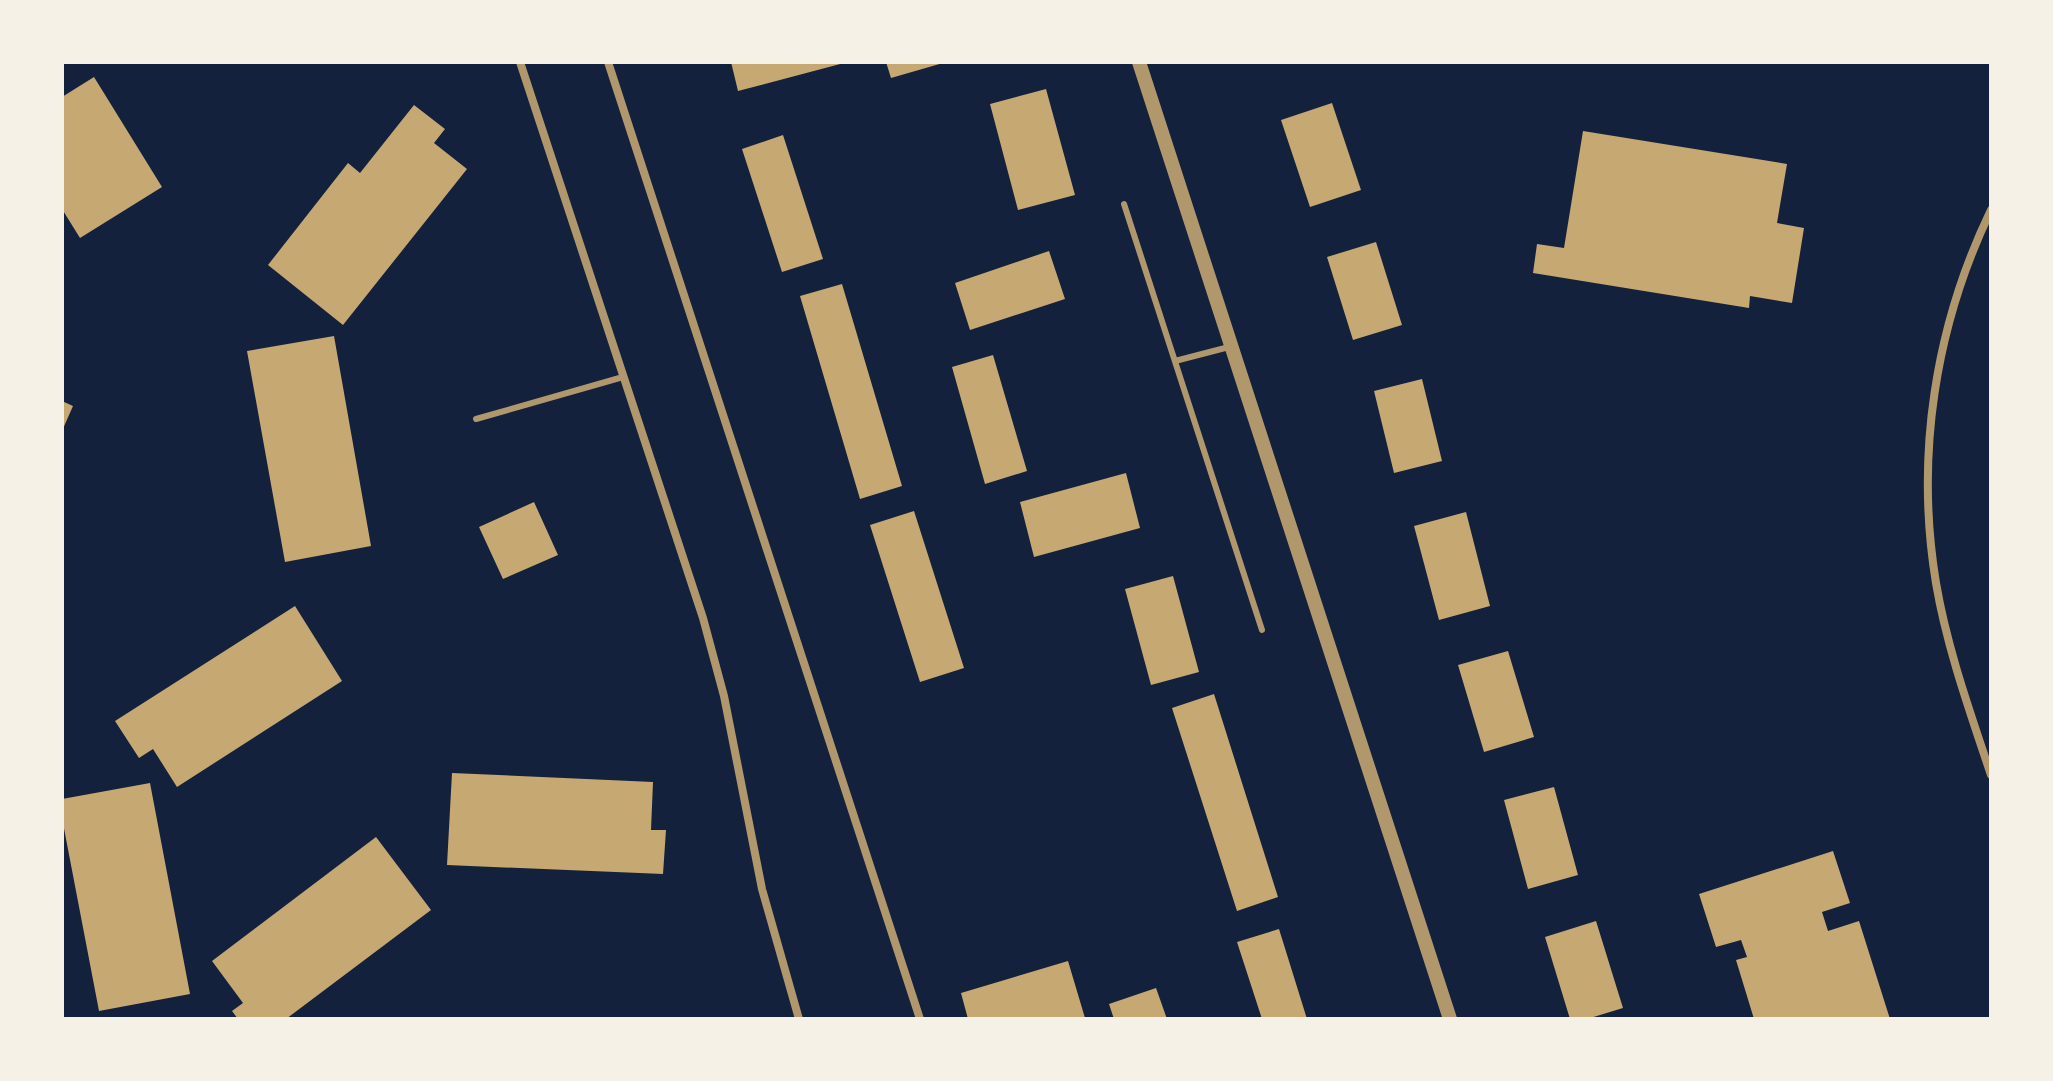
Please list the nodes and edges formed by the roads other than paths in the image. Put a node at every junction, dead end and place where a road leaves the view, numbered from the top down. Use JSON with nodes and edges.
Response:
{"nodes":[{"id":1,"x":520,"y":62,"type":"edge"},
{"id":2,"x":608,"y":62,"type":"edge"},
{"id":3,"x":1139,"y":62,"type":"edge"},
{"id":4,"x":1124,"y":204,"type":"dead end"},
{"id":5,"x":1991,"y":210,"type":"edge"},
{"id":6,"x":1232,"y":347,"type":"junction"},
{"id":7,"x":1175,"y":361,"type":"junction"},
{"id":8,"x":623,"y":377,"type":"junction"},
{"id":9,"x":476,"y":419,"type":"dead end"},
{"id":10,"x":1262,"y":630,"type":"dead end"},
{"id":11,"x":1991,"y":775,"type":"edge"},
{"id":12,"x":799,"y":1019,"type":"edge"},
{"id":13,"x":920,"y":1019,"type":"edge"},
{"id":14,"x":1450,"y":1019,"type":"edge"}],
"edges":[{"from":1,"to":8,"type":"street"},
{"from":2,"to":13,"type":"street"},
{"from":3,"to":6,"type":"street"},
{"from":4,"to":7,"type":"lane"},
{"from":5,"to":11,"type":"street"},
{"from":6,"to":7,"type":"lane"},
{"from":6,"to":14,"type":"street"},
{"from":7,"to":10,"type":"lane"},
{"from":8,"to":9,"type":"lane"},
{"from":8,"to":12,"type":"street"}]}
